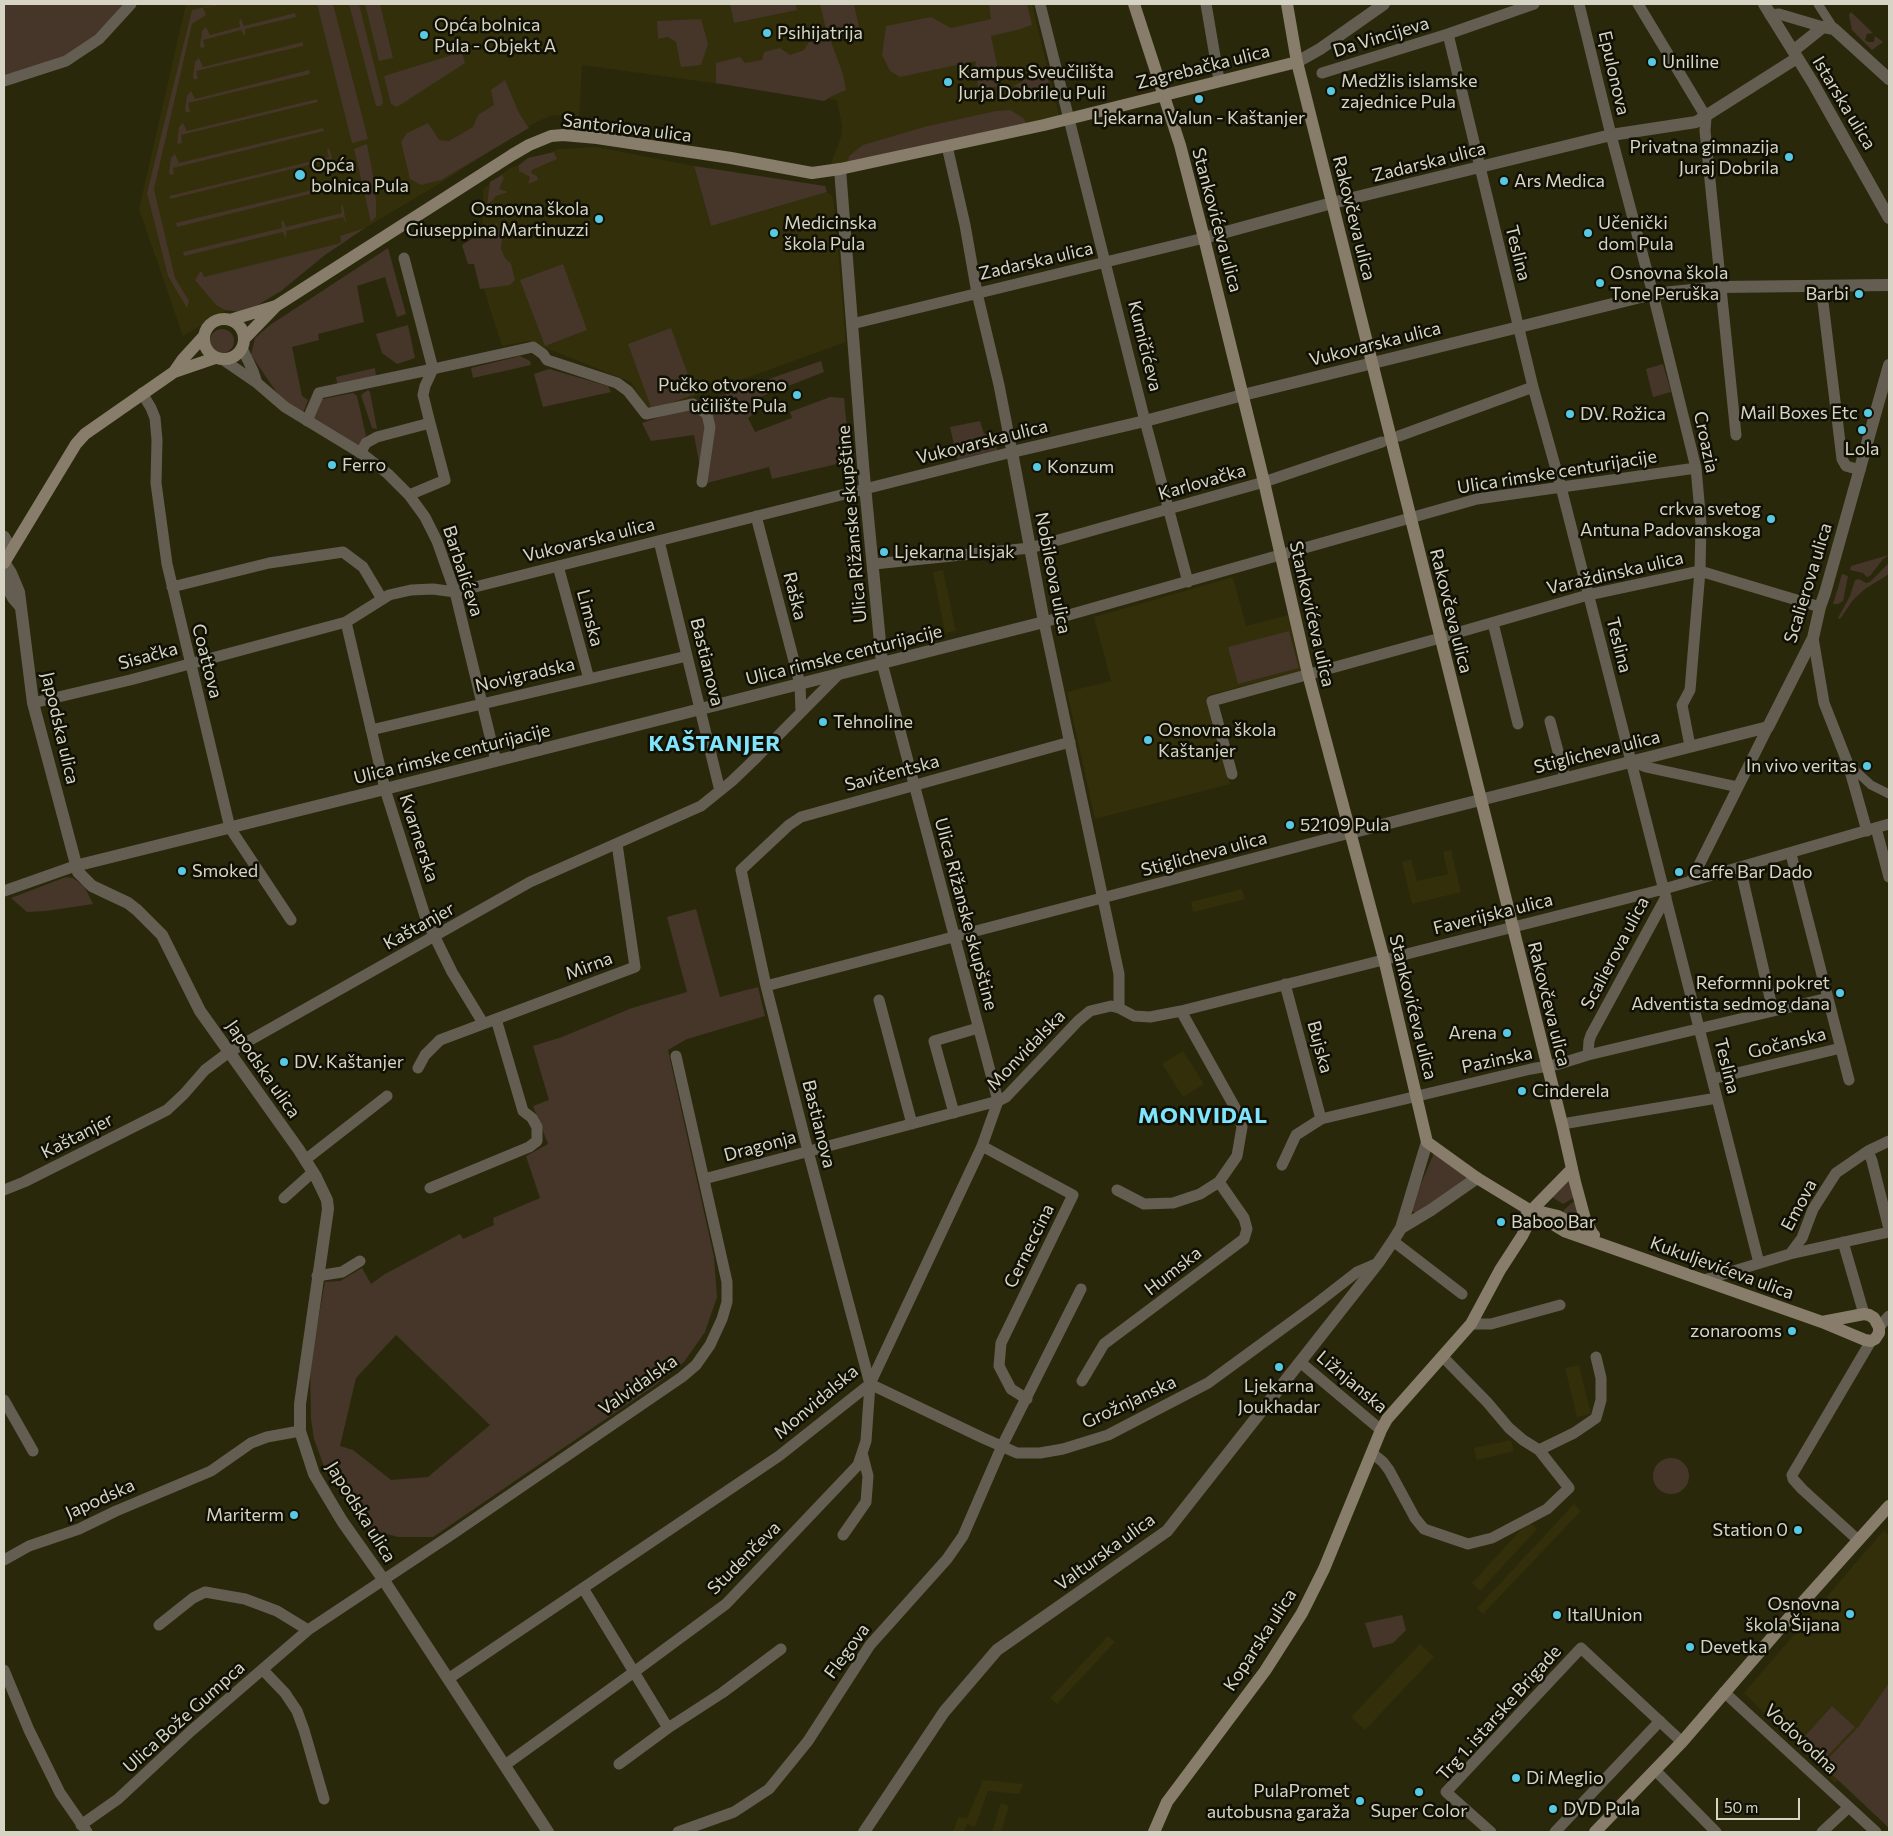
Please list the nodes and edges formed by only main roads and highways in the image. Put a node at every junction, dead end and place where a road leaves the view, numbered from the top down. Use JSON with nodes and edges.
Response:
{"nodes":[{"id":1,"x":1134,"y":4,"type":"edge"},
{"id":2,"x":1287,"y":4,"type":"edge"},
{"id":3,"x":1297,"y":62,"type":"junction"},
{"id":4,"x":1164,"y":95,"type":"junction"},
{"id":5,"x":840,"y":169,"type":"joint"},
{"id":6,"x":276,"y":306,"type":"junction"},
{"id":7,"x":230,"y":320,"type":"junction"},
{"id":8,"x":204,"y":336,"type":"junction"},
{"id":9,"x":243,"y":343,"type":"junction"},
{"id":10,"x":219,"y":358,"type":"junction"},
{"id":11,"x":174,"y":372,"type":"junction"},
{"id":12,"x":4,"y":563,"type":"edge"},
{"id":13,"x":1572,"y":1169,"type":"junction"},
{"id":14,"x":1531,"y":1212,"type":"junction"},
{"id":15,"x":1554,"y":1225,"type":"junction"},
{"id":16,"x":1593,"y":1235,"type":"junction"},
{"id":17,"x":1522,"y":1236,"type":"junction"},
{"id":18,"x":1610,"y":1246,"type":"junction"},
{"id":19,"x":1500,"y":1270,"type":"junction"},
{"id":20,"x":1822,"y":1322,"type":"junction"},
{"id":21,"x":1889,"y":1506,"type":"edge"},
{"id":22,"x":1154,"y":1832,"type":"edge"},
{"id":23,"x":1595,"y":1832,"type":"edge"}],
"edges":[{"from":1,"to":4,"type":"main road","name":"Stankovićeva ulica"},
{"from":2,"to":3,"type":"main road","name":"Rakovčeva ulica"},
{"from":3,"to":4,"type":"main road","name":"Zagrebačka ulica"},
{"from":3,"to":13,"type":"main road","name":"Rakovčeva ulica"},
{"from":4,"to":5,"type":"main road","name":"Zagrebačka ulica"},
{"from":4,"to":14,"type":"main road","name":"Stankovićeva ulica"},
{"from":5,"to":6,"type":"main road","name":"Santoriova ulica"},
{"from":6,"to":7,"type":"main road","name":"Santoriova ulica"},
{"from":6,"to":9,"type":"main road","name":"Santoriova ulica"},
{"from":7,"to":8,"type":"main road"},
{"from":7,"to":9,"type":"main road"},
{"from":8,"to":10,"type":"main road"},
{"from":8,"to":11,"type":"main road"},
{"from":9,"to":10,"type":"main road"},
{"from":10,"to":11,"type":"main road"},
{"from":11,"to":12,"type":"main road"},
{"from":13,"to":14,"type":"main road"},
{"from":13,"to":16,"type":"main road","name":"Rakovčeva ulica"},
{"from":14,"to":15,"type":"main road","name":"Kukuljevićeva ulica"},
{"from":14,"to":16,"type":"main road","name":"Kukuljevićeva ulica"},
{"from":14,"to":17,"type":"main road","name":"Koparska ulica"},
{"from":14,"to":19,"type":"main road","name":"Koparska ulica"},
{"from":15,"to":17,"type":"main road"},
{"from":15,"to":18,"type":"main road","name":"Kukuljevićeva ulica"},
{"from":16,"to":18,"type":"main road","name":"Kukuljevićeva ulica"},
{"from":17,"to":19,"type":"main road","name":"Koparska ulica"},
{"from":18,"to":20,"type":"main road","name":"Kukuljevićeva ulica"},
{"from":19,"to":22,"type":"main road","name":"Koparska ulica"},
{"from":20,"to":20,"type":"main road","name":"Kukuljevićeva ulica"},
{"from":21,"to":23,"type":"main road"}]}
